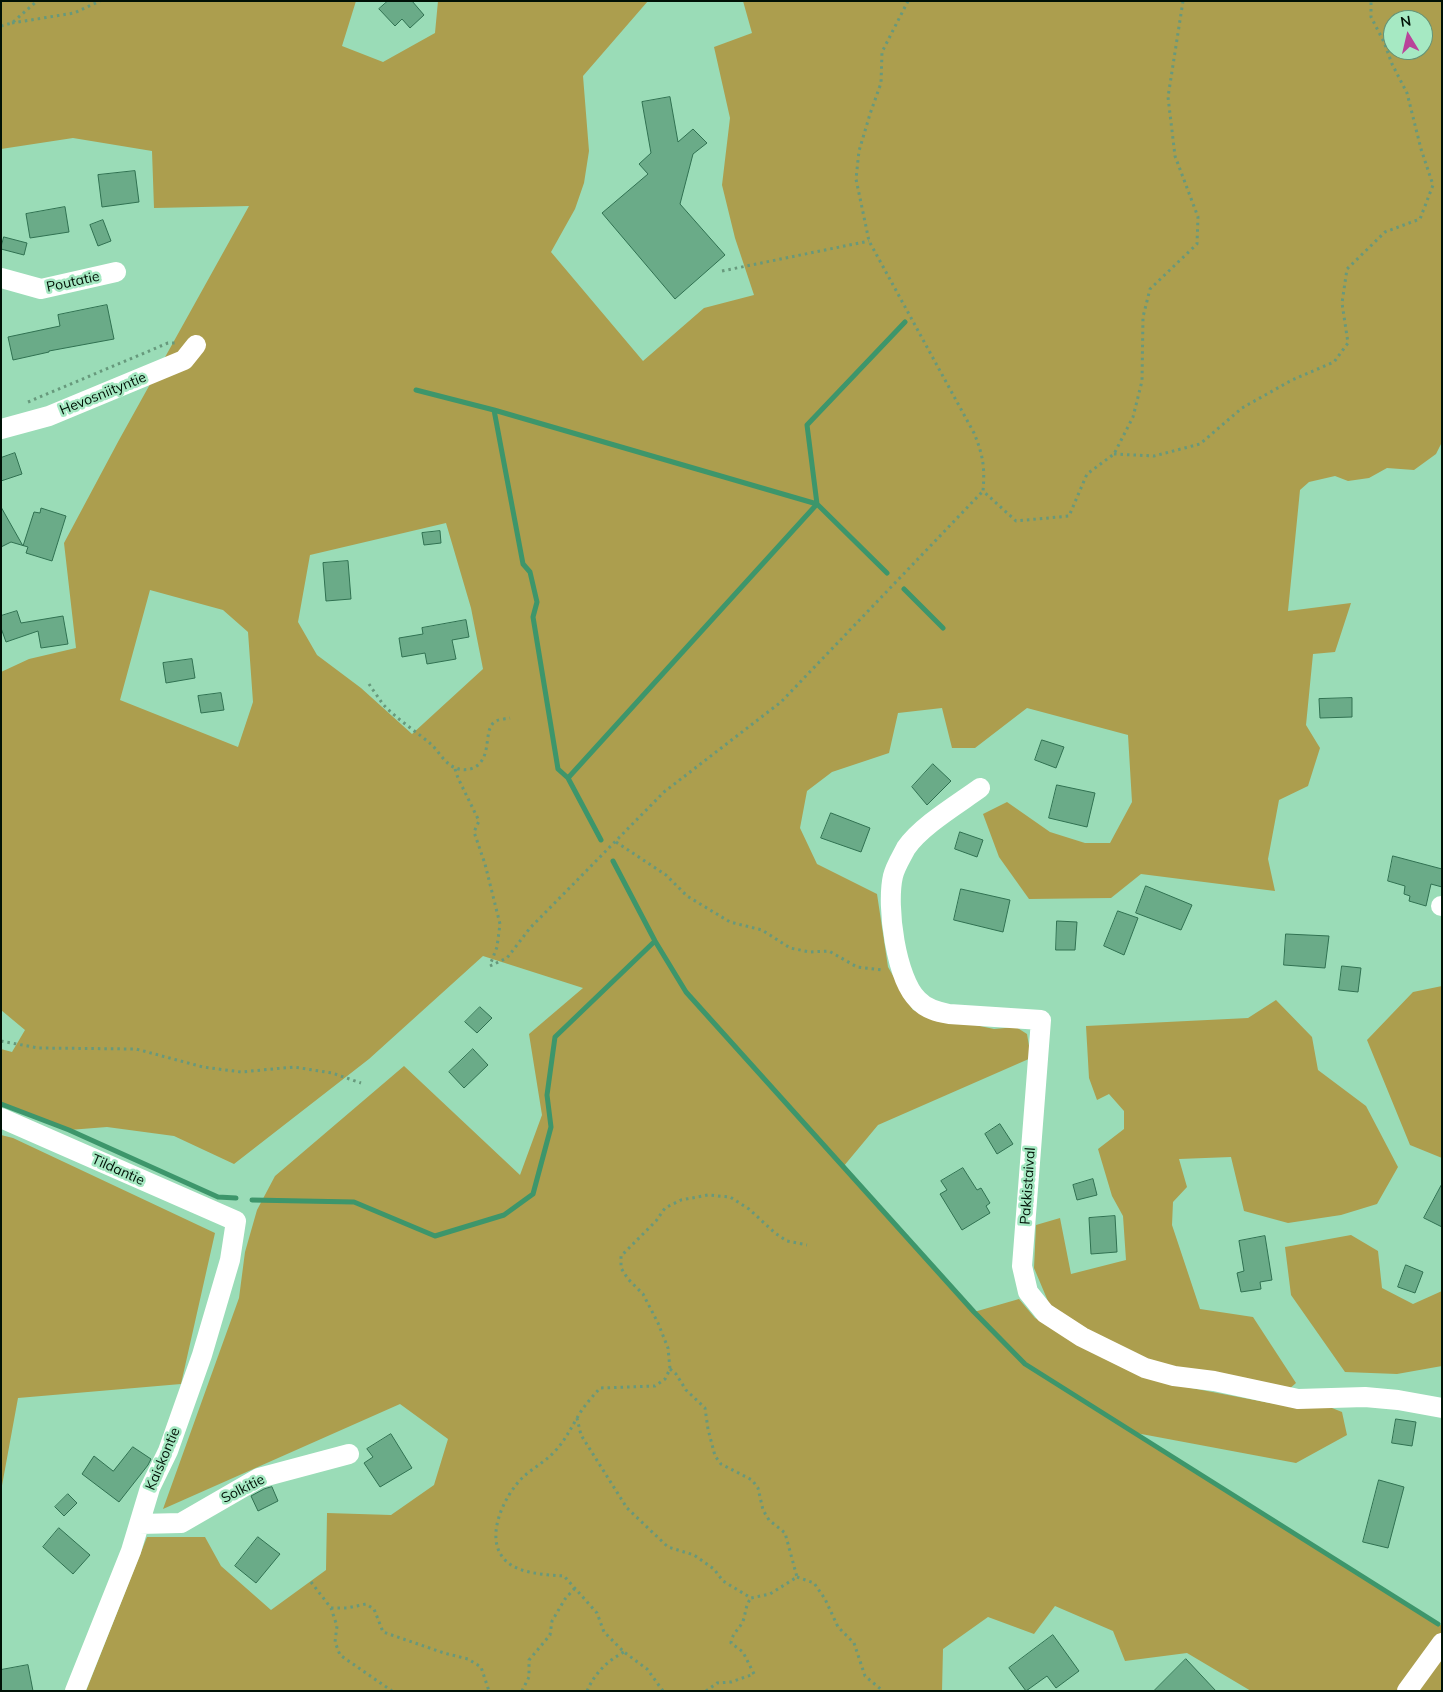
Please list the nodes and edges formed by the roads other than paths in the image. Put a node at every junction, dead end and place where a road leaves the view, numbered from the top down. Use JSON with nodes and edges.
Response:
{"nodes":[{"id":1,"x":116,"y":272,"type":"dead end"},
{"id":2,"x":1,"y":278,"type":"edge"},
{"id":3,"x":196,"y":345,"type":"road end"},
{"id":4,"x":1,"y":429,"type":"edge"},
{"id":5,"x":980,"y":788,"type":"dead end"},
{"id":6,"x":1,"y":1118,"type":"edge"},
{"id":7,"x":236,"y":1222,"type":"joint"},
{"id":8,"x":1442,"y":1408,"type":"edge"},
{"id":9,"x":349,"y":1454,"type":"dead end"},
{"id":10,"x":139,"y":1524,"type":"junction"},
{"id":11,"x":1442,"y":1643,"type":"edge"},
{"id":12,"x":75,"y":1691,"type":"edge"},
{"id":13,"x":1407,"y":1691,"type":"edge"}],
"edges":[{"from":1,"to":2,"type":"street","name":"Poutatie"},
{"from":3,"to":4,"type":"street","name":"Hevosniityntie"},
{"from":5,"to":8,"type":"street","name":"Pakkistaival"},
{"from":6,"to":7,"type":"street","name":"Tildantie"},
{"from":7,"to":10,"type":"street","name":"Kaiskontie"},
{"from":9,"to":10,"type":"street","name":"Solkitie"},
{"from":10,"to":12,"type":"street","name":"Kaiskontie"},
{"from":11,"to":13,"type":"street"}]}
